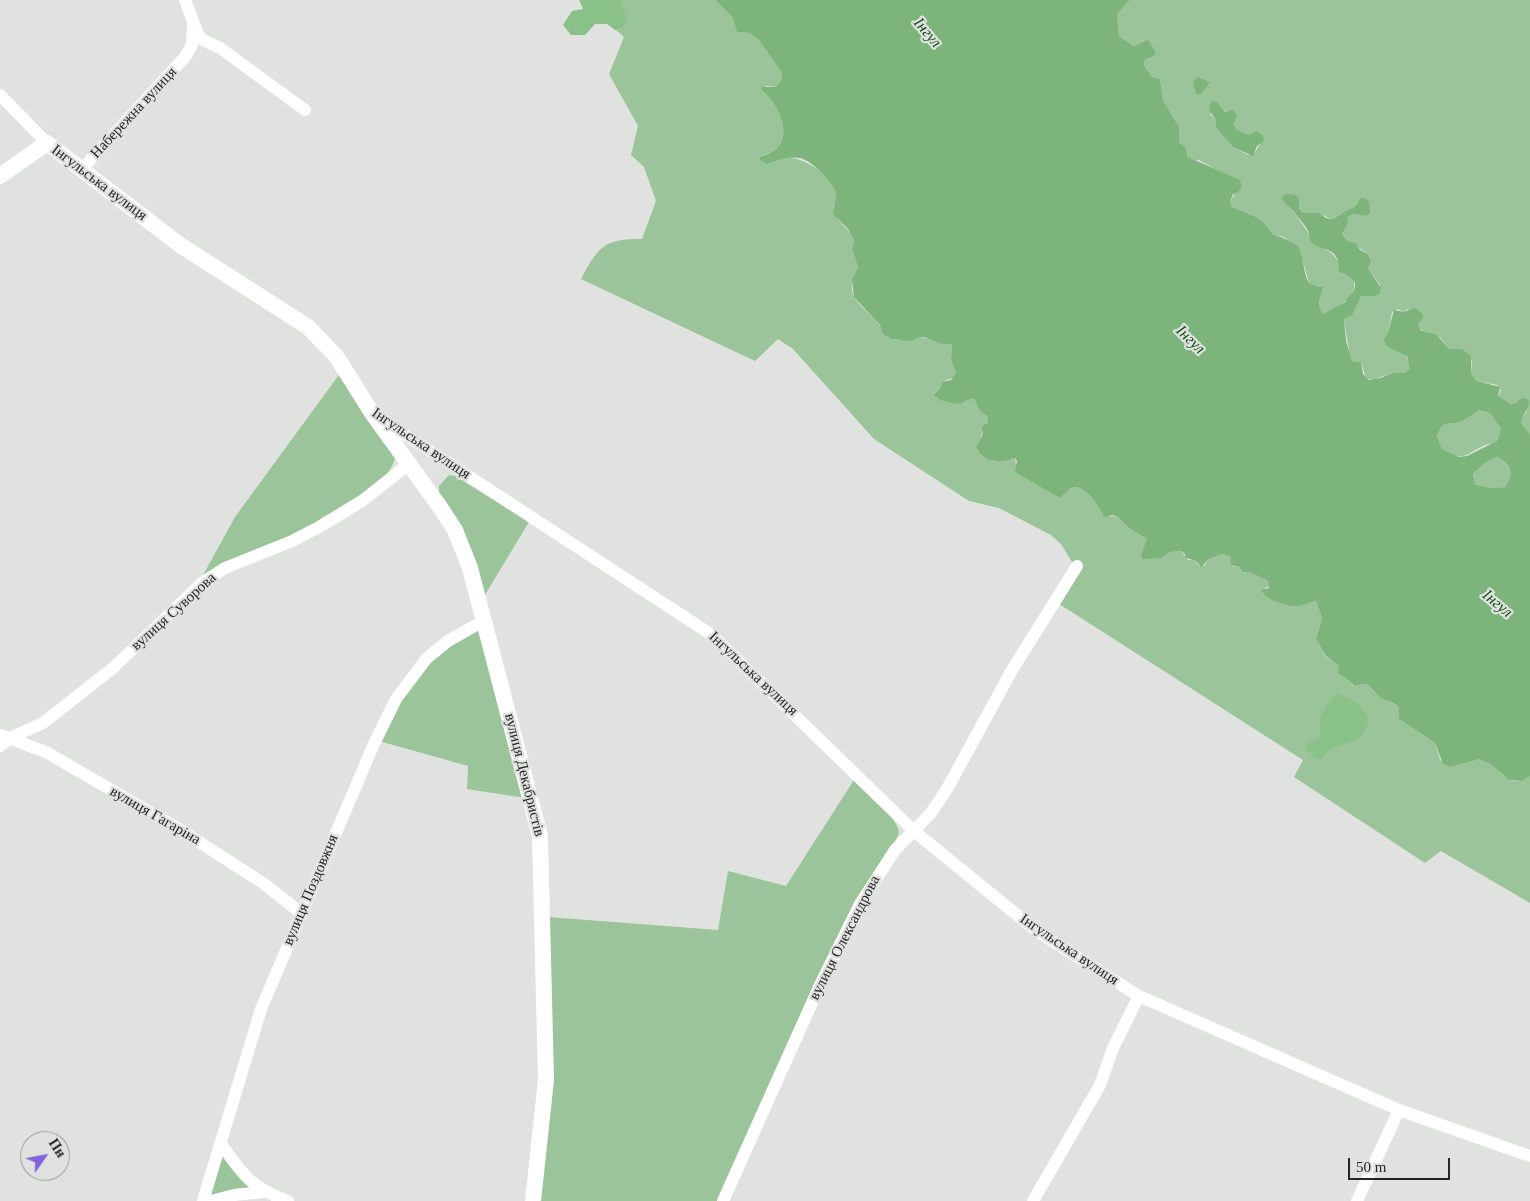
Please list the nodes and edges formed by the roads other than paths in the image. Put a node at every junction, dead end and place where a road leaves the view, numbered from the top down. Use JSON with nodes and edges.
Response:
{"nodes":[{"id":1,"x":185,"y":0,"type":"edge"},
{"id":2,"x":193,"y":23,"type":"junction"},
{"id":3,"x":210,"y":44,"type":"junction"},
{"id":4,"x":186,"y":57,"type":"junction"},
{"id":5,"x":0,"y":95,"type":"edge"},
{"id":6,"x":305,"y":110,"type":"dead end"},
{"id":7,"x":47,"y":143,"type":"junction"},
{"id":8,"x":82,"y":169,"type":"junction"},
{"id":9,"x":0,"y":176,"type":"edge"},
{"id":10,"x":372,"y":413,"type":"junction"},
{"id":11,"x":409,"y":464,"type":"junction"},
{"id":12,"x":1077,"y":566,"type":"dead end"},
{"id":13,"x":485,"y":620,"type":"junction"},
{"id":14,"x":3,"y":740,"type":"edge"},
{"id":15,"x":914,"y":832,"type":"junction"},
{"id":16,"x":301,"y":914,"type":"junction"},
{"id":17,"x":1139,"y":996,"type":"junction"},
{"id":18,"x":1399,"y":1110,"type":"junction"},
{"id":19,"x":221,"y":1144,"type":"junction"},
{"id":20,"x":1530,"y":1156,"type":"edge"},
{"id":21,"x":264,"y":1192,"type":"junction"},
{"id":22,"x":203,"y":1201,"type":"edge"},
{"id":23,"x":211,"y":1201,"type":"edge"},
{"id":24,"x":288,"y":1201,"type":"edge"},
{"id":25,"x":532,"y":1201,"type":"edge"},
{"id":26,"x":723,"y":1201,"type":"edge"},
{"id":27,"x":1033,"y":1201,"type":"edge"},
{"id":28,"x":1357,"y":1201,"type":"edge"}],
"edges":[{"from":1,"to":2,"type":"street","name":"Набережна вулиця"},
{"from":2,"to":3,"type":"street","name":"Набережна вулиця"},
{"from":2,"to":4,"type":"street","name":"Набережна вулиця"},
{"from":3,"to":4,"type":"street","name":"Набережна вулиця"},
{"from":3,"to":6,"type":"street","name":"Набережна вулиця"},
{"from":4,"to":8,"type":"street","name":"Набережна вулиця"},
{"from":5,"to":7,"type":"street","name":"Інгульська вулиця"},
{"from":7,"to":8,"type":"street","name":"Інгульська вулиця"},
{"from":7,"to":9,"type":"street"},
{"from":8,"to":10,"type":"street","name":"Інгульська вулиця"},
{"from":10,"to":11,"type":"street","name":"вулиця Декабристів"},
{"from":10,"to":15,"type":"street","name":"Інгульська вулиця"},
{"from":11,"to":13,"type":"street","name":"вулиця Декабристів"},
{"from":11,"to":14,"type":"street","name":"вулиця Суворова"},
{"from":12,"to":15,"type":"street","name":"вулиця Олександрова"},
{"from":13,"to":16,"type":"street","name":"вулиця Поздовжня"},
{"from":13,"to":25,"type":"street","name":"вулиця Декабристів"},
{"from":14,"to":16,"type":"street","name":"вулиця Гагаріна"},
{"from":15,"to":17,"type":"street","name":"Інгульська вулиця"},
{"from":15,"to":26,"type":"street","name":"вулиця Олександрова"},
{"from":16,"to":19,"type":"street","name":"вулиця Поздовжня"},
{"from":17,"to":18,"type":"street","name":"Інгульська вулиця"},
{"from":17,"to":27,"type":"street"},
{"from":18,"to":20,"type":"street","name":"Інгульська вулиця"},
{"from":18,"to":28,"type":"street"},
{"from":19,"to":21,"type":"street"},
{"from":19,"to":22,"type":"street","name":"вулиця Поздовжня"},
{"from":21,"to":23,"type":"street"},
{"from":21,"to":24,"type":"street"}]}
